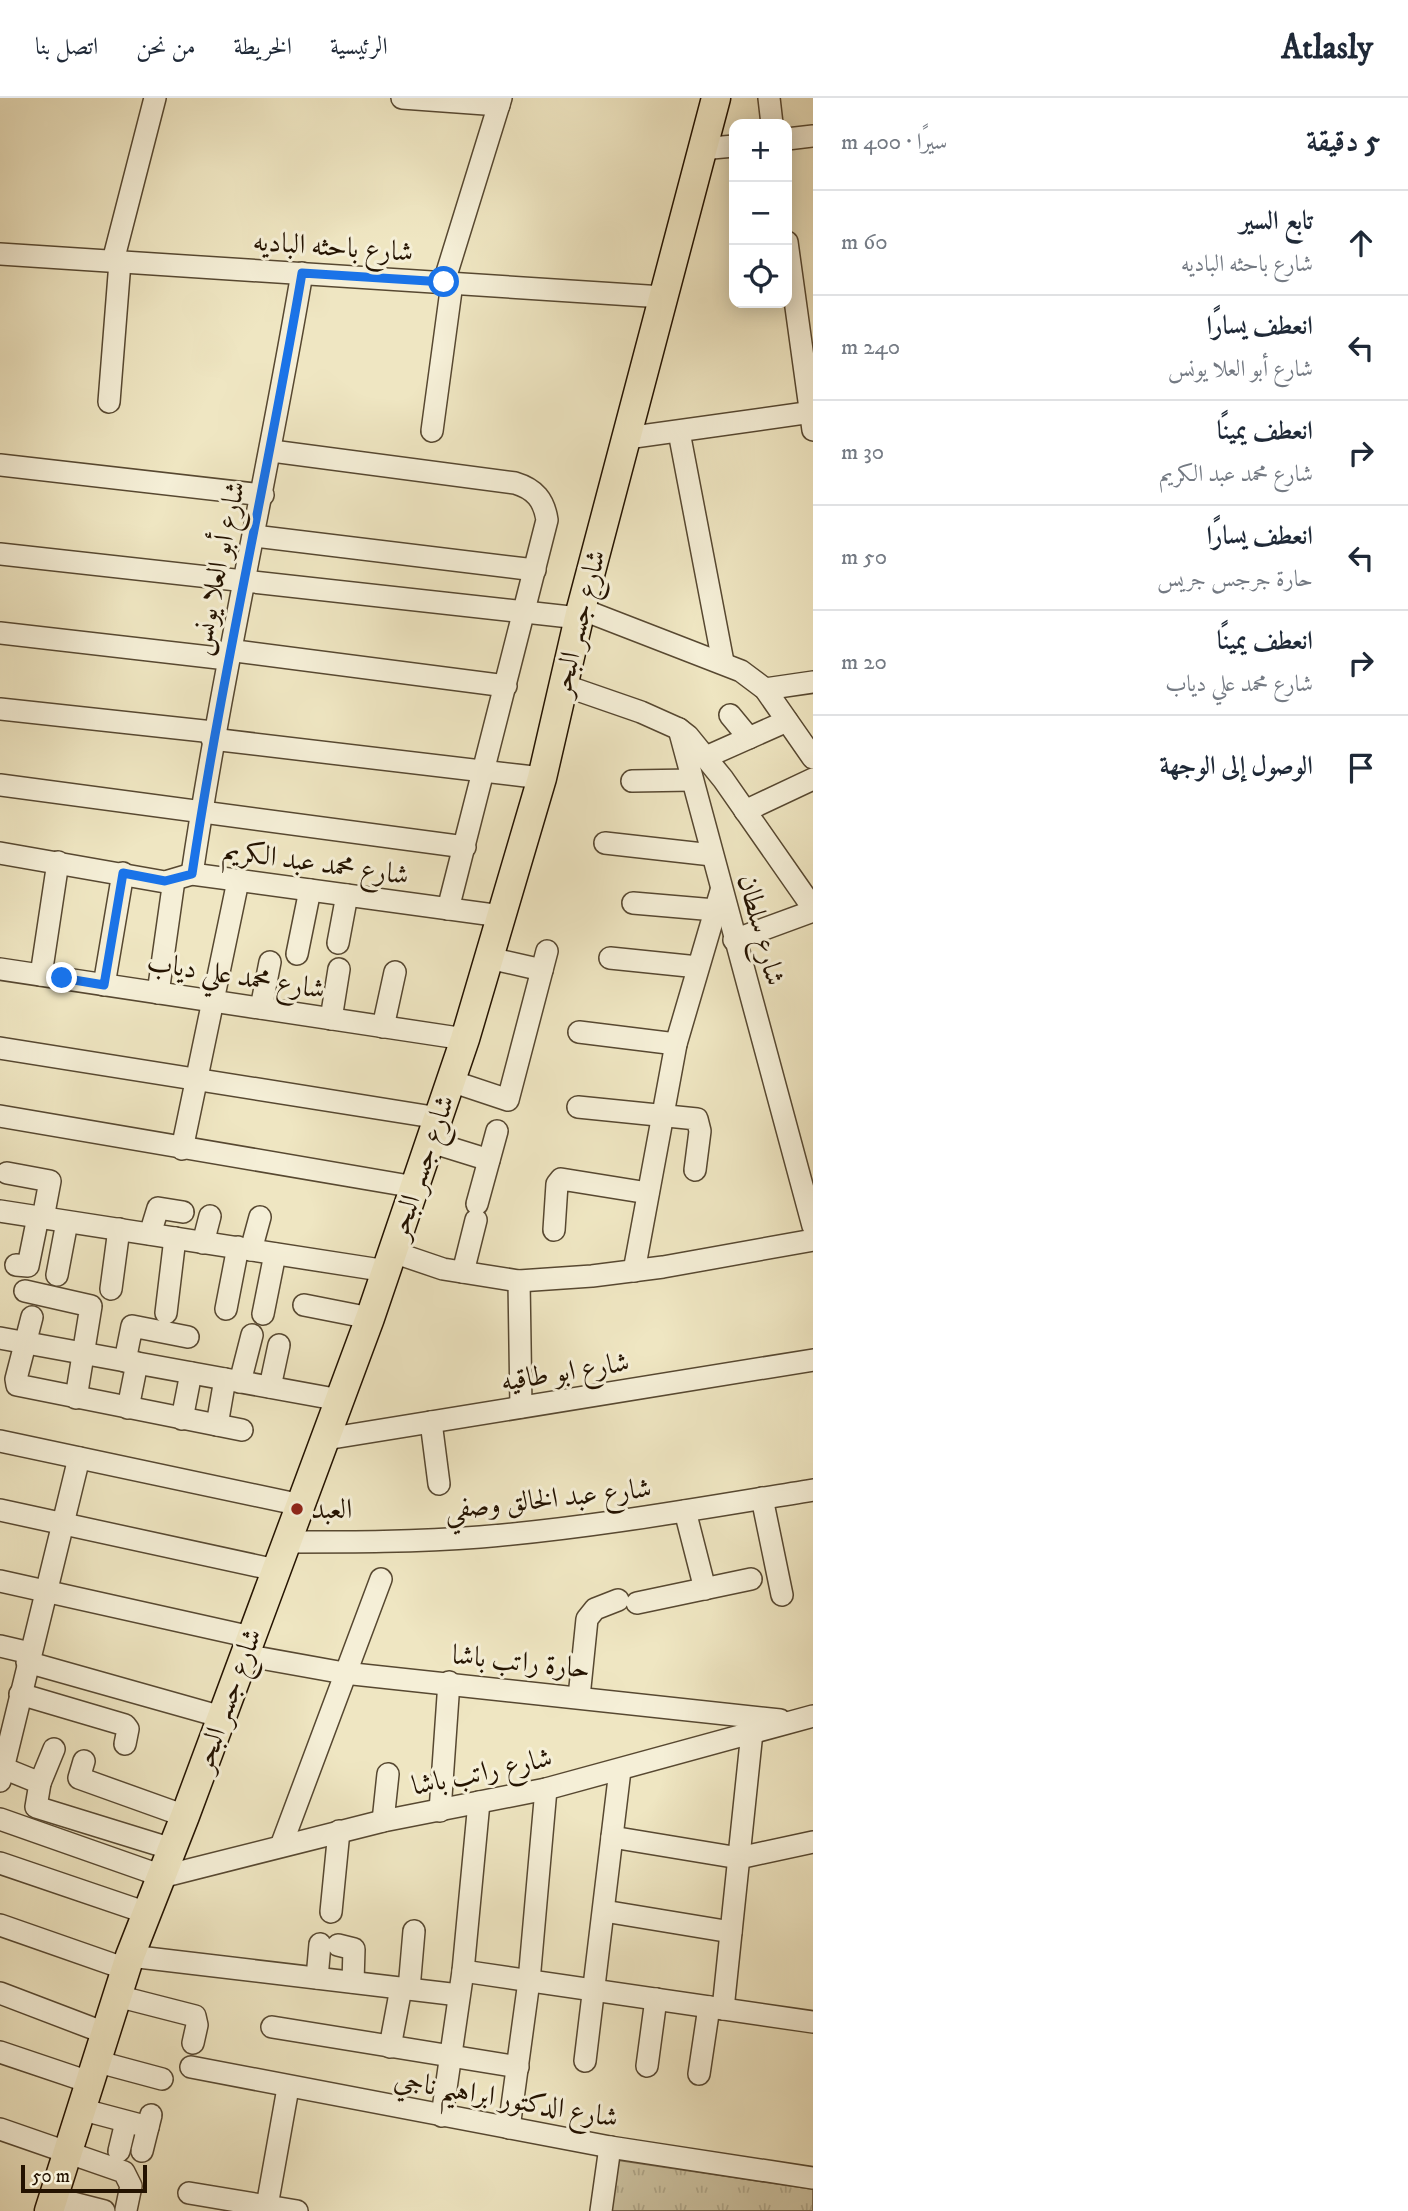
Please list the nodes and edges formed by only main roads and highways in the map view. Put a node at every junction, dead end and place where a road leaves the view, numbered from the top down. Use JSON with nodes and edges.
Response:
{"nodes":[{"id":1,"x":716,"y":98,"type":"edge"},
{"id":2,"x":51,"y":2205,"type":"edge"}],
"edges":[{"from":1,"to":2,"type":"main road","name":"شارع جسر البحر"}]}
